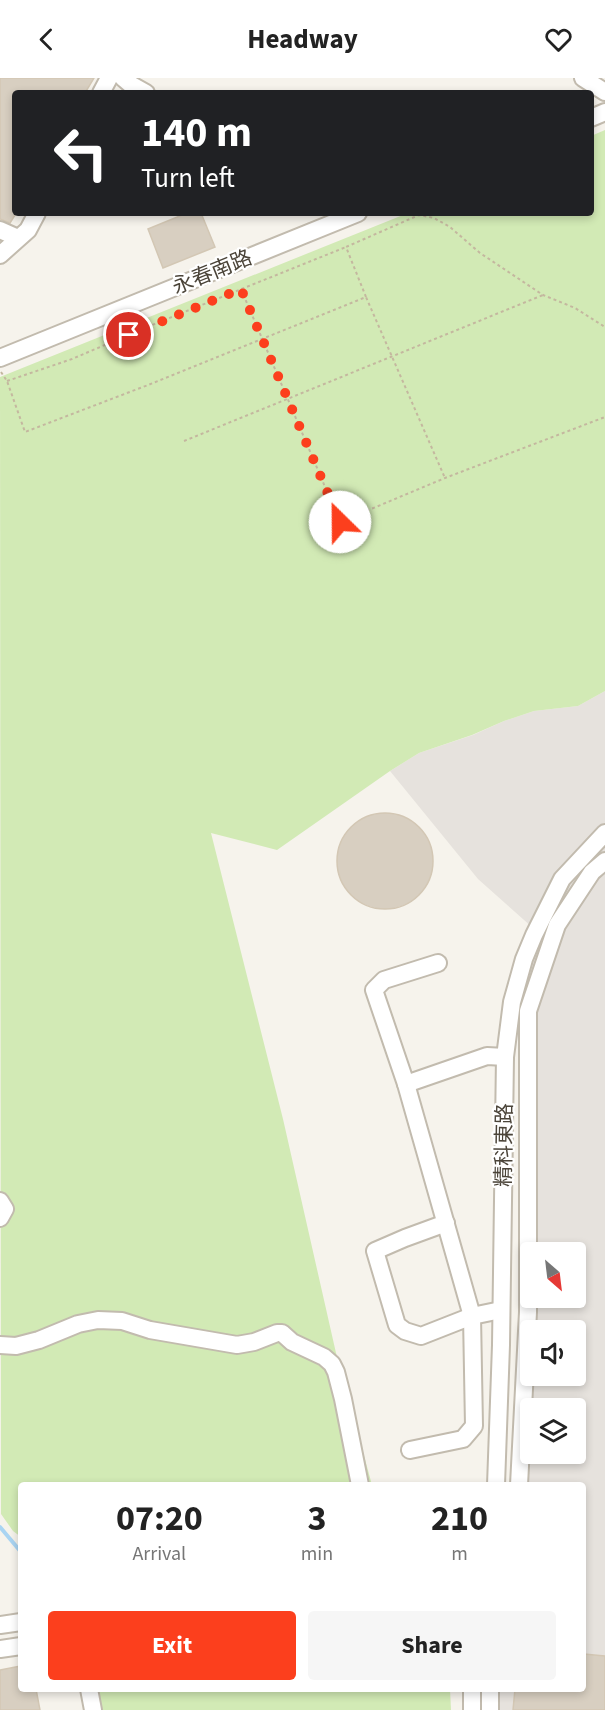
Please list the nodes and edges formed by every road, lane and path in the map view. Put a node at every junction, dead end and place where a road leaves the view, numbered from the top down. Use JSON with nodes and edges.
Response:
{"nodes":[{"id":1,"x":123,"y":78,"type":"edge"},
{"id":2,"x":583,"y":78,"type":"edge"},
{"id":3,"x":141,"y":90,"type":"edge"},
{"id":4,"x":605,"y":92,"type":"edge"},
{"id":5,"x":35,"y":216,"type":"edge"},
{"id":6,"x":351,"y":216,"type":"edge"},
{"id":7,"x":417,"y":216,"type":"edge"},
{"id":8,"x":424,"y":216,"type":"edge"},
{"id":9,"x":0,"y":230,"type":"edge"},
{"id":10,"x":18,"y":238,"type":"junction"},
{"id":11,"x":346,"y":247,"type":"junction"},
{"id":12,"x":0,"y":255,"type":"edge"},
{"id":13,"x":241,"y":289,"type":"junction"},
{"id":14,"x":543,"y":295,"type":"junction"},
{"id":15,"x":366,"y":297,"type":"junction"},
{"id":16,"x":605,"y":327,"type":"edge"},
{"id":17,"x":262,"y":339,"type":"junction"},
{"id":18,"x":392,"y":357,"type":"junction"},
{"id":19,"x":0,"y":358,"type":"edge"},
{"id":20,"x":0,"y":370,"type":"edge"},
{"id":21,"x":7,"y":381,"type":"junction"},
{"id":22,"x":287,"y":398,"type":"junction"},
{"id":23,"x":605,"y":417,"type":"edge"},
{"id":24,"x":184,"y":441,"type":"dead end"},
{"id":25,"x":445,"y":478,"type":"junction"},
{"id":26,"x":605,"y":833,"type":"edge"},
{"id":27,"x":605,"y":861,"type":"edge"},
{"id":28,"x":438,"y":963,"type":"dead end"},
{"id":29,"x":505,"y":1057,"type":"junction"},
{"id":30,"x":406,"y":1084,"type":"junction"},
{"id":31,"x":0,"y":1201,"type":"edge"},
{"id":32,"x":0,"y":1218,"type":"edge"},
{"id":33,"x":446,"y":1223,"type":"junction"},
{"id":34,"x":501,"y":1310,"type":"junction"},
{"id":35,"x":472,"y":1316,"type":"junction"},
{"id":36,"x":0,"y":1345,"type":"edge"},
{"id":37,"x":410,"y":1450,"type":"dead end"},
{"id":38,"x":359,"y":1482,"type":"edge"},
{"id":39,"x":496,"y":1482,"type":"edge"},
{"id":40,"x":519,"y":1482,"type":"edge"},
{"id":41,"x":18,"y":1622,"type":"edge"},
{"id":42,"x":0,"y":1625,"type":"edge"},
{"id":43,"x":18,"y":1646,"type":"edge"},
{"id":44,"x":0,"y":1649,"type":"edge"},
{"id":45,"x":90,"y":1692,"type":"edge"},
{"id":46,"x":472,"y":1692,"type":"edge"},
{"id":47,"x":490,"y":1692,"type":"edge"},
{"id":48,"x":93,"y":1710,"type":"edge"},
{"id":49,"x":472,"y":1710,"type":"edge"},
{"id":50,"x":490,"y":1710,"type":"edge"}],
"edges":[{"from":1,"to":3,"type":"street"},
{"from":2,"to":4,"type":"street"},
{"from":5,"to":10,"type":"street"},
{"from":6,"to":19,"type":"street","name":"永春南路"},
{"from":7,"to":11,"type":"path"},
{"from":8,"to":14,"type":"path"},
{"from":9,"to":10,"type":"street"},
{"from":10,"to":12,"type":"street"},
{"from":11,"to":13,"type":"path"},
{"from":11,"to":15,"type":"path"},
{"from":13,"to":17,"type":"path"},
{"from":13,"to":21,"type":"path"},
{"from":14,"to":16,"type":"path"},
{"from":14,"to":18,"type":"path"},
{"from":15,"to":17,"type":"path"},
{"from":15,"to":18,"type":"path"},
{"from":17,"to":21,"type":"path"},
{"from":17,"to":22,"type":"path"},
{"from":18,"to":22,"type":"path"},
{"from":18,"to":25,"type":"path"},
{"from":20,"to":21,"type":"path"},
{"from":22,"to":24,"type":"path"},
{"from":22,"to":25,"type":"path"},
{"from":23,"to":25,"type":"path"},
{"from":26,"to":29,"type":"street","name":"精科東路"},
{"from":27,"to":40,"type":"street","name":"精科東路"},
{"from":28,"to":30,"type":"street"},
{"from":29,"to":30,"type":"street"},
{"from":29,"to":34,"type":"street","name":"精科東路"},
{"from":30,"to":33,"type":"street"},
{"from":31,"to":32,"type":"street"},
{"from":33,"to":35,"type":"street"},
{"from":33,"to":35,"type":"street"},
{"from":34,"to":35,"type":"street"},
{"from":34,"to":39,"type":"street","name":"精科東路"},
{"from":35,"to":37,"type":"street"},
{"from":36,"to":38,"type":"street"},
{"from":41,"to":42,"type":"street"},
{"from":43,"to":44,"type":"street"},
{"from":45,"to":48,"type":"street"},
{"from":46,"to":49,"type":"street"},
{"from":47,"to":50,"type":"street"}]}
